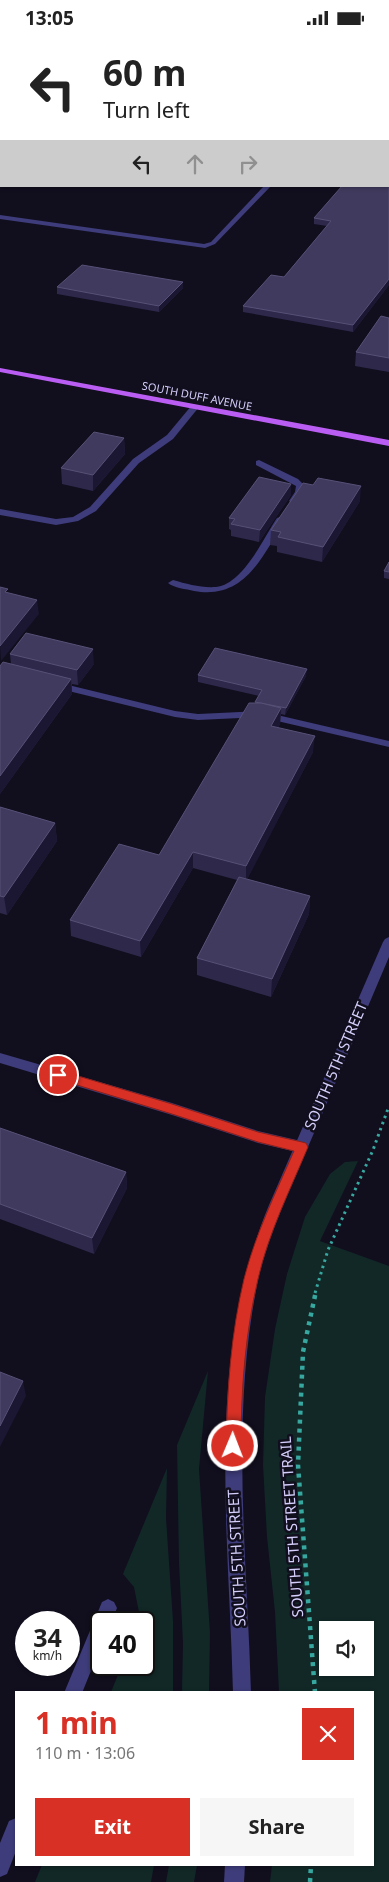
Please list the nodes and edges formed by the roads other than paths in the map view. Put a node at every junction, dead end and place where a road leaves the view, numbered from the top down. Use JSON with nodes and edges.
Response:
{"nodes":[{"id":1,"x":267,"y":187,"type":"edge"},
{"id":2,"x":0,"y":217,"type":"edge"},
{"id":3,"x":0,"y":370,"type":"edge"},
{"id":4,"x":195,"y":407,"type":"junction"},
{"id":5,"x":389,"y":443,"type":"edge"},
{"id":6,"x":260,"y":463,"type":"dead end"},
{"id":7,"x":0,"y":512,"type":"edge"},
{"id":8,"x":172,"y":583,"type":"dead end"},
{"id":9,"x":47,"y":683,"type":"edge"},
{"id":10,"x":389,"y":744,"type":"edge"},
{"id":11,"x":389,"y":942,"type":"edge"},
{"id":12,"x":0,"y":1057,"type":"edge"},
{"id":13,"x":302,"y":1147,"type":"junction"},
{"id":14,"x":90,"y":1652,"type":"edge"},
{"id":15,"x":74,"y":1691,"type":"edge"},
{"id":16,"x":242,"y":1691,"type":"edge"},
{"id":17,"x":15,"y":1831,"type":"edge"},
{"id":18,"x":235,"y":1866,"type":"edge"},
{"id":19,"x":0,"y":1867,"type":"edge"},
{"id":20,"x":234,"y":1882,"type":"edge"}],
"edges":[{"from":1,"to":2,"type":"street"},
{"from":3,"to":4,"type":"main road","name":"SOUTH DUFF AVENUE"},
{"from":4,"to":5,"type":"main road","name":"SOUTH DUFF AVENUE"},
{"from":4,"to":7,"type":"street"},
{"from":6,"to":8,"type":"street"},
{"from":9,"to":10,"type":"street"},
{"from":11,"to":13,"type":"street","name":"SOUTH 5TH STREET"},
{"from":12,"to":13,"type":"street"},
{"from":13,"to":16,"type":"street","name":"SOUTH 5TH STREET"},
{"from":14,"to":15,"type":"street"},
{"from":17,"to":19,"type":"street"},
{"from":18,"to":20,"type":"street"}]}
